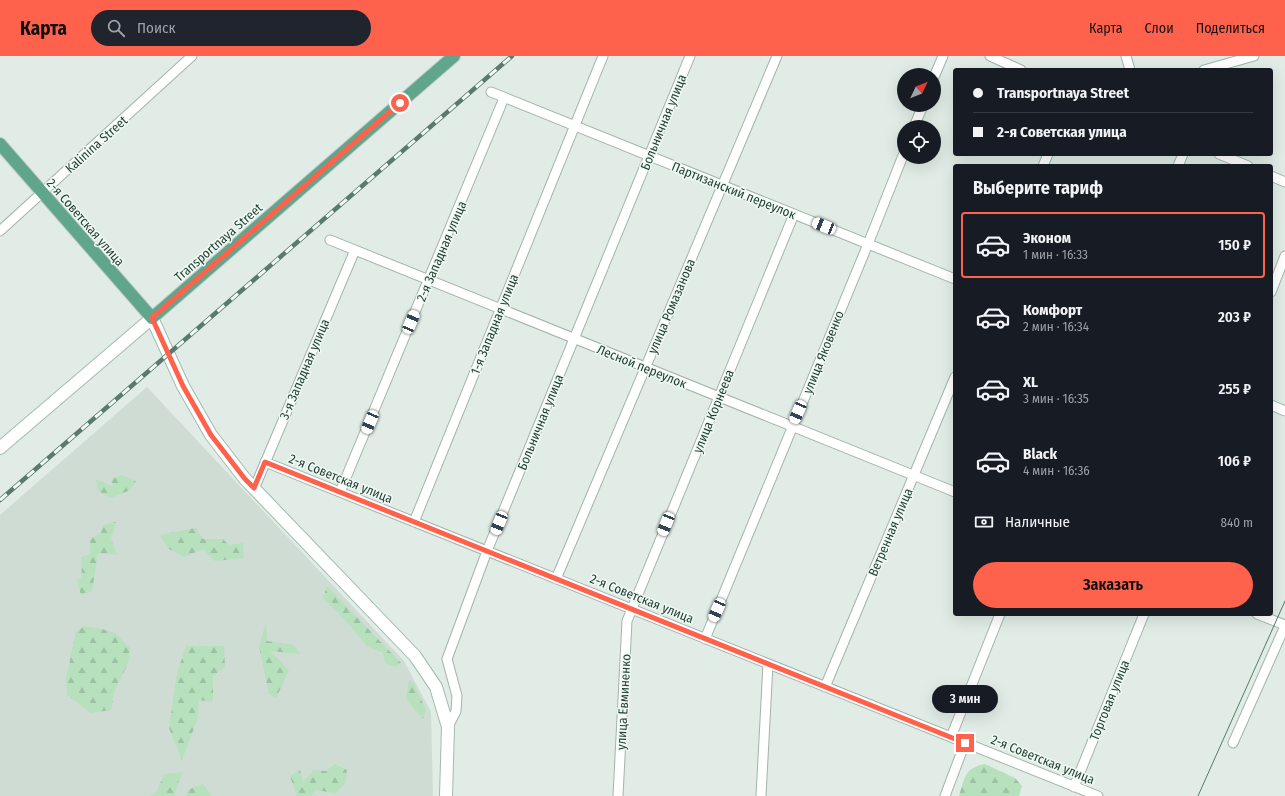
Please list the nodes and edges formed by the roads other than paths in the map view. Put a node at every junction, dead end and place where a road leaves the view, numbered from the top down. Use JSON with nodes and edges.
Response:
{"nodes":[{"id":1,"x":192,"y":56,"type":"edge"},
{"id":2,"x":454,"y":56,"type":"edge"},
{"id":3,"x":603,"y":56,"type":"edge"},
{"id":4,"x":690,"y":56,"type":"edge"},
{"id":5,"x":777,"y":56,"type":"edge"},
{"id":6,"x":942,"y":56,"type":"edge"},
{"id":7,"x":990,"y":56,"type":"edge"},
{"id":8,"x":1126,"y":56,"type":"edge"},
{"id":9,"x":1254,"y":56,"type":"edge"},
{"id":10,"x":937,"y":68,"type":"edge"},
{"id":11,"x":1017,"y":68,"type":"edge"},
{"id":12,"x":1129,"y":68,"type":"edge"},
{"id":13,"x":1211,"y":68,"type":"edge"},
{"id":14,"x":491,"y":92,"type":"dead end"},
{"id":15,"x":504,"y":98,"type":"junction"},
{"id":16,"x":575,"y":126,"type":"junction"},
{"id":17,"x":0,"y":144,"type":"edge"},
{"id":18,"x":649,"y":156,"type":"junction"},
{"id":19,"x":1224,"y":156,"type":"edge"},
{"id":20,"x":900,"y":164,"type":"edge"},
{"id":21,"x":1243,"y":164,"type":"edge"},
{"id":22,"x":1273,"y":177,"type":"edge"},
{"id":23,"x":1285,"y":182,"type":"edge"},
{"id":24,"x":722,"y":185,"type":"junction"},
{"id":25,"x":42,"y":193,"type":"junction"},
{"id":26,"x":794,"y":214,"type":"junction"},
{"id":27,"x":0,"y":231,"type":"edge"},
{"id":28,"x":330,"y":240,"type":"dead end"},
{"id":29,"x":868,"y":244,"type":"junction"},
{"id":30,"x":355,"y":250,"type":"junction"},
{"id":31,"x":1285,"y":256,"type":"edge"},
{"id":32,"x":953,"y":277,"type":"edge"},
{"id":33,"x":429,"y":280,"type":"junction"},
{"id":34,"x":1273,"y":287,"type":"edge"},
{"id":35,"x":500,"y":309,"type":"junction"},
{"id":36,"x":152,"y":318,"type":"junction"},
{"id":37,"x":574,"y":339,"type":"junction"},
{"id":38,"x":646,"y":367,"type":"junction"},
{"id":39,"x":953,"y":382,"type":"edge"},
{"id":40,"x":719,"y":397,"type":"junction"},
{"id":41,"x":1273,"y":406,"type":"edge"},
{"id":42,"x":1285,"y":411,"type":"edge"},
{"id":43,"x":793,"y":426,"type":"junction"},
{"id":44,"x":0,"y":448,"type":"edge"},
{"id":45,"x":265,"y":462,"type":"junction"},
{"id":46,"x":914,"y":475,"type":"junction"},
{"id":47,"x":254,"y":488,"type":"junction"},
{"id":48,"x":953,"y":491,"type":"edge"},
{"id":49,"x":340,"y":492,"type":"junction"},
{"id":50,"x":414,"y":522,"type":"junction"},
{"id":51,"x":487,"y":551,"type":"junction"},
{"id":52,"x":556,"y":579,"type":"junction"},
{"id":53,"x":631,"y":609,"type":"junction"},
{"id":54,"x":999,"y":616,"type":"edge"},
{"id":55,"x":1143,"y":616,"type":"edge"},
{"id":56,"x":1262,"y":616,"type":"edge"},
{"id":57,"x":1285,"y":625,"type":"edge"},
{"id":58,"x":705,"y":639,"type":"junction"},
{"id":59,"x":768,"y":664,"type":"junction"},
{"id":60,"x":825,"y":687,"type":"junction"},
{"id":61,"x":448,"y":727,"type":"junction"},
{"id":62,"x":950,"y":737,"type":"junction"},
{"id":63,"x":965,"y":743,"type":"junction"},
{"id":64,"x":1232,"y":744,"type":"dead end"},
{"id":65,"x":1074,"y":787,"type":"junction"},
{"id":66,"x":446,"y":796,"type":"edge"},
{"id":67,"x":618,"y":796,"type":"edge"},
{"id":68,"x":761,"y":796,"type":"edge"},
{"id":69,"x":945,"y":796,"type":"edge"},
{"id":70,"x":1098,"y":796,"type":"edge"}],
"edges":[{"from":1,"to":25,"type":"street","name":"Kalinina Street"},
{"from":2,"to":36,"type":"main road","name":"Transportnaya Street"},
{"from":3,"to":16,"type":"street","name":"1-я Западная улица"},
{"from":4,"to":18,"type":"street","name":"Больничная улица"},
{"from":5,"to":24,"type":"street","name":"улица Ромазанова"},
{"from":6,"to":10,"type":"street"},
{"from":7,"to":11,"type":"street"},
{"from":8,"to":12,"type":"street"},
{"from":9,"to":13,"type":"street"},
{"from":14,"to":15,"type":"street","name":"Партизанский переулок"},
{"from":15,"to":16,"type":"street","name":"Партизанский переулок"},
{"from":15,"to":33,"type":"street","name":"2-я Западная улица"},
{"from":16,"to":18,"type":"street","name":"Партизанский переулок"},
{"from":16,"to":35,"type":"street","name":"1-я Западная улица"},
{"from":17,"to":25,"type":"main road","name":"2-я Советская улица"},
{"from":18,"to":24,"type":"street","name":"Партизанский переулок"},
{"from":18,"to":37,"type":"street","name":"Больничная улица"},
{"from":19,"to":21,"type":"street"},
{"from":20,"to":29,"type":"street","name":"улица Яковенко"},
{"from":22,"to":23,"type":"street"},
{"from":24,"to":26,"type":"street","name":"Партизанский переулок"},
{"from":24,"to":38,"type":"street","name":"улица Ромазанова"},
{"from":25,"to":27,"type":"street","name":"Kalinina Street"},
{"from":25,"to":36,"type":"main road","name":"2-я Советская улица"},
{"from":26,"to":29,"type":"street","name":"Партизанский переулок"},
{"from":26,"to":40,"type":"street","name":"улица Корнеева"},
{"from":28,"to":30,"type":"street","name":"Лесной переулок"},
{"from":29,"to":32,"type":"street","name":"Партизанский переулок"},
{"from":29,"to":43,"type":"street","name":"улица Яковенко"},
{"from":30,"to":33,"type":"street","name":"Лесной переулок"},
{"from":30,"to":45,"type":"street","name":"3-я Западная улица"},
{"from":31,"to":34,"type":"street"},
{"from":33,"to":35,"type":"street","name":"Лесной переулок"},
{"from":33,"to":49,"type":"street","name":"2-я Западная улица"},
{"from":35,"to":37,"type":"street","name":"Лесной переулок"},
{"from":35,"to":50,"type":"street","name":"1-я Западная улица"},
{"from":36,"to":44,"type":"main road","name":"Transportnaya Street"},
{"from":36,"to":47,"type":"main road"},
{"from":37,"to":38,"type":"street","name":"Лесной переулок"},
{"from":37,"to":51,"type":"street","name":"Больничная улица"},
{"from":38,"to":40,"type":"street","name":"Лесной переулок"},
{"from":38,"to":52,"type":"street","name":"улица Ромазанова"},
{"from":39,"to":46,"type":"street","name":"Ветренная улица"},
{"from":40,"to":43,"type":"street","name":"Лесной переулок"},
{"from":40,"to":53,"type":"street","name":"улица Корнеева"},
{"from":41,"to":42,"type":"street"},
{"from":43,"to":46,"type":"street","name":"Лесной переулок"},
{"from":43,"to":58,"type":"street","name":"улица Яковенко"},
{"from":45,"to":47,"type":"street","name":"3-я Западная улица"},
{"from":45,"to":49,"type":"street","name":"2-я Советская улица"},
{"from":46,"to":48,"type":"street","name":"Лесной переулок"},
{"from":46,"to":60,"type":"street","name":"Ветренная улица"},
{"from":47,"to":61,"type":"main road"},
{"from":49,"to":50,"type":"street","name":"2-я Советская улица"},
{"from":50,"to":51,"type":"street","name":"2-я Советская улица"},
{"from":51,"to":52,"type":"street","name":"2-я Советская улица"},
{"from":51,"to":61,"type":"street","name":"Больничная улица"},
{"from":52,"to":53,"type":"street","name":"2-я Советская улица"},
{"from":53,"to":58,"type":"street","name":"2-я Советская улица"},
{"from":53,"to":67,"type":"street","name":"улица Евминенко"},
{"from":54,"to":62,"type":"street"},
{"from":55,"to":65,"type":"street","name":"Торговая улица"},
{"from":56,"to":57,"type":"street"},
{"from":57,"to":64,"type":"street"},
{"from":58,"to":59,"type":"street","name":"2-я Советская улица"},
{"from":59,"to":60,"type":"street","name":"2-я Советская улица"},
{"from":59,"to":68,"type":"street"},
{"from":60,"to":62,"type":"street","name":"2-я Советская улица"},
{"from":61,"to":66,"type":"main road","name":"Больничная улица"},
{"from":62,"to":63,"type":"street","name":"2-я Советская улица"},
{"from":63,"to":65,"type":"street","name":"2-я Советская улица"},
{"from":63,"to":69,"type":"street"},
{"from":65,"to":70,"type":"street","name":"2-я Советская улица"}]}
